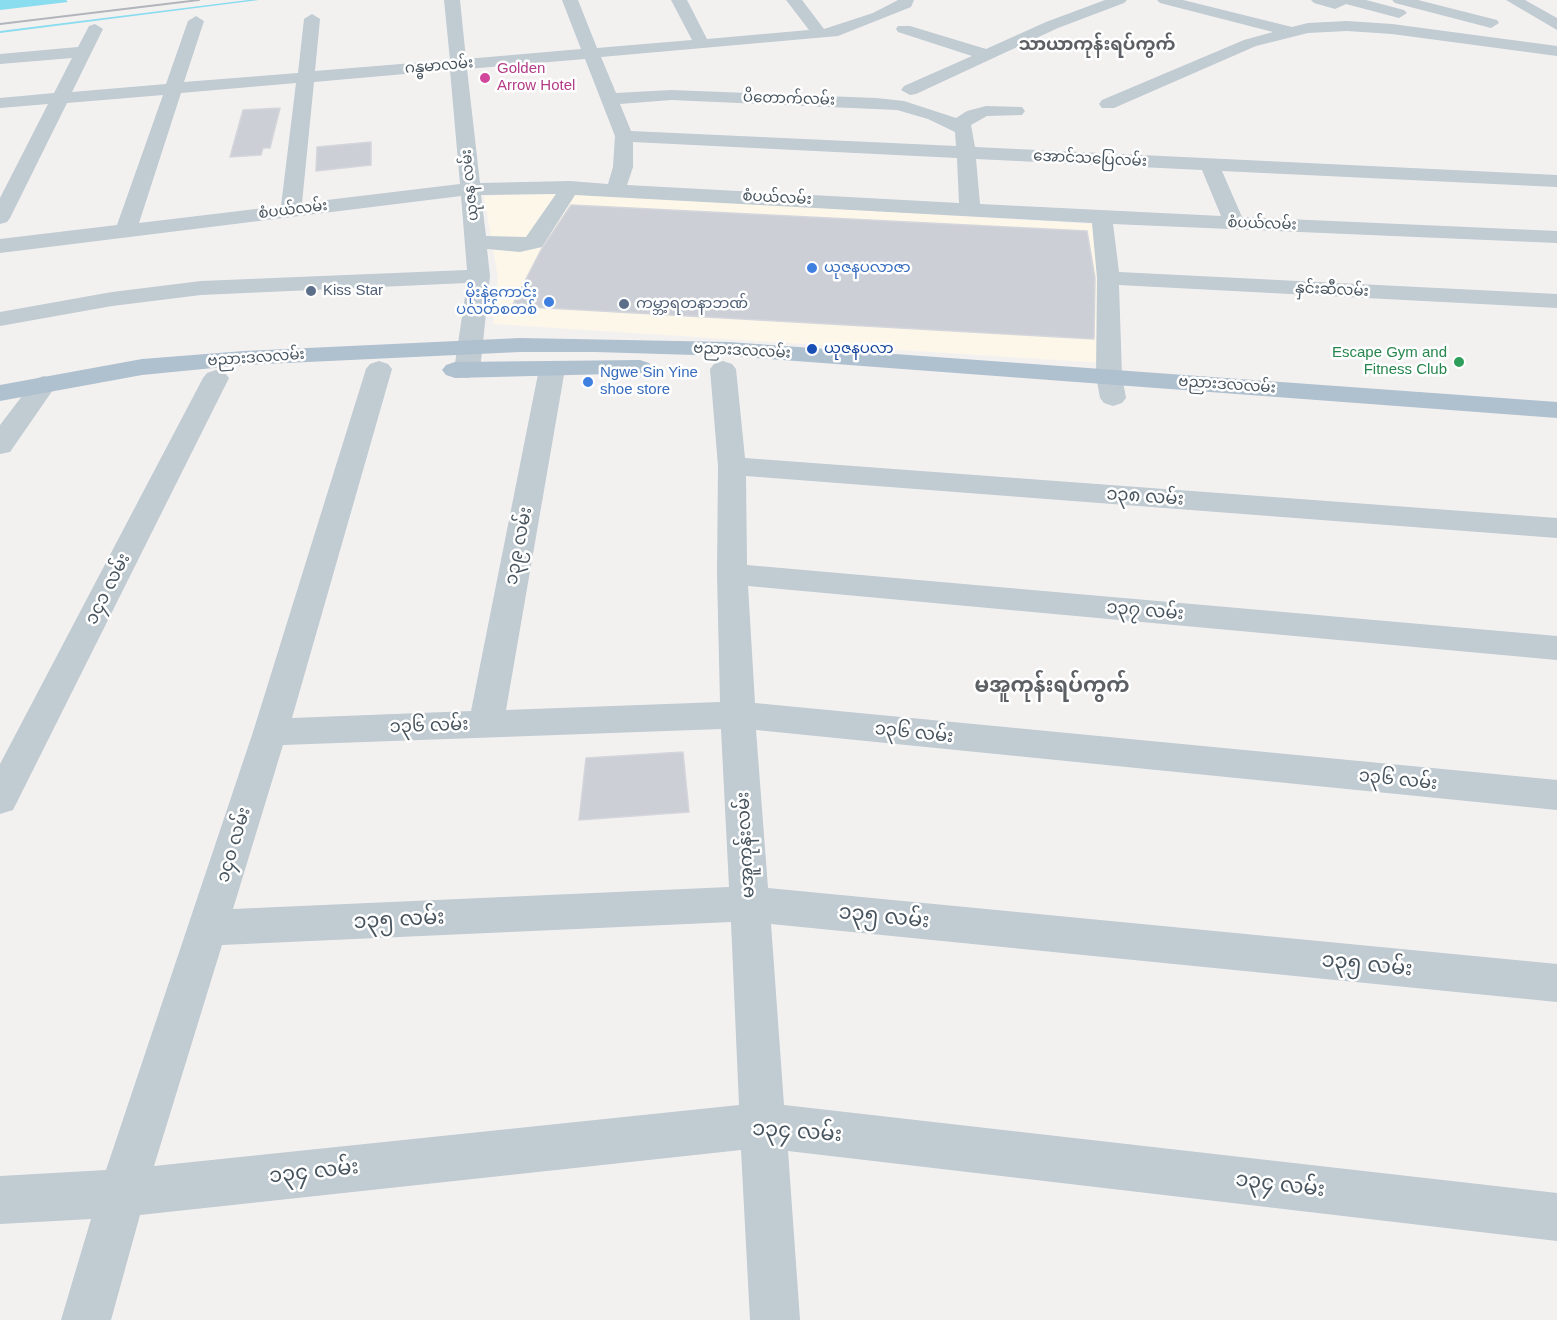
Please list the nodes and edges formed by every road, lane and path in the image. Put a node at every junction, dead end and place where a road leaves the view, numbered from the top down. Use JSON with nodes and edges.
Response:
{"nodes":[{"id":1,"x":452,"y":0,"type":"edge"},
{"id":2,"x":570,"y":0,"type":"edge"},
{"id":3,"x":679,"y":0,"type":"edge"},
{"id":4,"x":794,"y":0,"type":"edge"},
{"id":5,"x":906,"y":0,"type":"edge"},
{"id":6,"x":1080,"y":0,"type":"edge"},
{"id":7,"x":1119,"y":0,"type":"edge"},
{"id":8,"x":1165,"y":0,"type":"edge"},
{"id":9,"x":1236,"y":0,"type":"edge"},
{"id":10,"x":1319,"y":0,"type":"edge"},
{"id":11,"x":1343,"y":0,"type":"edge"},
{"id":12,"x":1348,"y":0,"type":"edge"},
{"id":13,"x":1430,"y":0,"type":"edge"},
{"id":14,"x":1514,"y":0,"type":"edge"},
{"id":15,"x":1102,"y":6,"type":"junction"},
{"id":16,"x":1399,"y":7,"type":"edge"},
{"id":17,"x":1468,"y":9,"type":"edge"},
{"id":18,"x":1211,"y":11,"type":"junction"},
{"id":19,"x":312,"y":19,"type":"dead end"},
{"id":20,"x":196,"y":21,"type":"dead end"},
{"id":21,"x":95,"y":29,"type":"dead end"},
{"id":22,"x":904,"y":29,"type":"dead end"},
{"id":23,"x":1293,"y":32,"type":"junction"},
{"id":24,"x":820,"y":34,"type":"junction"},
{"id":25,"x":1452,"y":36,"type":"junction"},
{"id":26,"x":1555,"y":37,"type":"edge"},
{"id":27,"x":702,"y":44,"type":"junction"},
{"id":28,"x":82,"y":52,"type":"junction"},
{"id":29,"x":590,"y":52,"type":"junction"},
{"id":30,"x":987,"y":55,"type":"junction"},
{"id":31,"x":0,"y":59,"type":"edge"},
{"id":32,"x":459,"y":64,"type":"junction"},
{"id":33,"x":718,"y":74,"type":"dead end"},
{"id":34,"x":304,"y":76,"type":"junction"},
{"id":35,"x":174,"y":87,"type":"junction"},
{"id":36,"x":910,"y":90,"type":"dead end"},
{"id":37,"x":717,"y":96,"type":"junction"},
{"id":38,"x":62,"y":98,"type":"junction"},
{"id":39,"x":610,"y":99,"type":"junction"},
{"id":40,"x":0,"y":103,"type":"edge"},
{"id":41,"x":1108,"y":104,"type":"dead end"},
{"id":42,"x":1016,"y":111,"type":"dead end"},
{"id":43,"x":961,"y":127,"type":"junction"},
{"id":44,"x":624,"y":136,"type":"junction"},
{"id":45,"x":966,"y":153,"type":"junction"},
{"id":46,"x":1210,"y":165,"type":"junction"},
{"id":47,"x":1557,"y":181,"type":"edge"},
{"id":48,"x":570,"y":187,"type":"junction"},
{"id":49,"x":471,"y":189,"type":"junction"},
{"id":50,"x":616,"y":189,"type":"junction"},
{"id":51,"x":291,"y":210,"type":"junction"},
{"id":52,"x":970,"y":210,"type":"junction"},
{"id":53,"x":1102,"y":217,"type":"junction"},
{"id":54,"x":0,"y":218,"type":"edge"},
{"id":55,"x":1234,"y":222,"type":"junction"},
{"id":56,"x":126,"y":230,"type":"junction"},
{"id":57,"x":1557,"y":237,"type":"edge"},
{"id":58,"x":476,"y":242,"type":"junction"},
{"id":59,"x":0,"y":246,"type":"edge"},
{"id":60,"x":479,"y":276,"type":"junction"},
{"id":61,"x":1108,"y":278,"type":"junction"},
{"id":62,"x":1557,"y":301,"type":"edge"},
{"id":63,"x":0,"y":319,"type":"edge"},
{"id":64,"x":469,"y":359,"type":"junction"},
{"id":65,"x":379,"y":369,"type":"junction"},
{"id":66,"x":552,"y":369,"type":"junction"},
{"id":67,"x":723,"y":369,"type":"junction"},
{"id":68,"x":216,"y":378,"type":"junction"},
{"id":69,"x":44,"y":384,"type":"junction"},
{"id":70,"x":1111,"y":387,"type":"junction"},
{"id":71,"x":0,"y":393,"type":"edge"},
{"id":72,"x":12,"y":409,"type":"edge"},
{"id":73,"x":1557,"y":410,"type":"edge"},
{"id":74,"x":1557,"y":427,"type":"edge"},
{"id":75,"x":0,"y":446,"type":"edge"},
{"id":76,"x":732,"y":466,"type":"junction"},
{"id":77,"x":1557,"y":528,"type":"edge"},
{"id":78,"x":732,"y":574,"type":"junction"},
{"id":79,"x":1557,"y":648,"type":"edge"},
{"id":80,"x":738,"y":715,"type":"junction"},
{"id":81,"x":486,"y":724,"type":"junction"},
{"id":82,"x":270,"y":732,"type":"junction"},
{"id":83,"x":1557,"y":795,"type":"edge"},
{"id":84,"x":0,"y":799,"type":"edge"},
{"id":85,"x":749,"y":904,"type":"junction"},
{"id":86,"x":208,"y":928,"type":"junction"},
{"id":87,"x":1557,"y":983,"type":"edge"},
{"id":88,"x":763,"y":1125,"type":"junction"},
{"id":89,"x":122,"y":1192,"type":"junction"},
{"id":90,"x":0,"y":1200,"type":"edge"},
{"id":91,"x":1557,"y":1217,"type":"edge"},
{"id":92,"x":86,"y":1320,"type":"edge"},
{"id":93,"x":775,"y":1320,"type":"edge"}],
"edges":[{"from":1,"to":32,"type":"street","name":"ယုဇန လမ်း"},
{"from":2,"to":29,"type":"street"},
{"from":3,"to":27,"type":"street"},
{"from":4,"to":24,"type":"street"},
{"from":5,"to":24,"type":"street","name":"ဂန္ဓမာလမ်း"},
{"from":6,"to":15,"type":"street"},
{"from":7,"to":15,"type":"street"},
{"from":8,"to":18,"type":"street"},
{"from":9,"to":18,"type":"street"},
{"from":10,"to":11,"type":"street"},
{"from":12,"to":16,"type":"street"},
{"from":13,"to":17,"type":"street"},
{"from":14,"to":26,"type":"street"},
{"from":15,"to":30,"type":"street"},
{"from":16,"to":17,"type":"street"},
{"from":17,"to":25,"type":"street"},
{"from":17,"to":26,"type":"street"},
{"from":18,"to":23,"type":"street"},
{"from":19,"to":34,"type":"street"},
{"from":20,"to":35,"type":"street"},
{"from":21,"to":28,"type":"street"},
{"from":22,"to":30,"type":"street"},
{"from":23,"to":25,"type":"street"},
{"from":23,"to":41,"type":"street"},
{"from":24,"to":27,"type":"street","name":"ဂန္ဓမာလမ်း"},
{"from":25,"to":26,"type":"street"},
{"from":27,"to":29,"type":"street","name":"ဂန္ဓမာလမ်း"},
{"from":28,"to":31,"type":"street"},
{"from":28,"to":38,"type":"street"},
{"from":29,"to":32,"type":"street","name":"ဂန္ဓမာလမ်း"},
{"from":29,"to":39,"type":"street"},
{"from":30,"to":36,"type":"street"},
{"from":32,"to":34,"type":"street","name":"ဂန္ဓမာလမ်း"},
{"from":32,"to":49,"type":"street","name":"ယုဇန လမ်း"},
{"from":33,"to":37,"type":"street"},
{"from":34,"to":35,"type":"street","name":"ဂန္ဓမာလမ်း"},
{"from":34,"to":51,"type":"street"},
{"from":35,"to":38,"type":"street","name":"ဂန္ဓမာလမ်း"},
{"from":35,"to":56,"type":"street"},
{"from":37,"to":39,"type":"street","name":"ပိတောက်လမ်း"},
{"from":37,"to":43,"type":"street","name":"ပိတောက်လမ်း"},
{"from":38,"to":40,"type":"street","name":"ဂန္ဓမာလမ်း"},
{"from":38,"to":54,"type":"street"},
{"from":39,"to":44,"type":"street"},
{"from":42,"to":43,"type":"street"},
{"from":43,"to":45,"type":"street"},
{"from":44,"to":45,"type":"street","name":"အောင်သပြေလမ်း"},
{"from":44,"to":50,"type":"street"},
{"from":45,"to":46,"type":"street","name":"အောင်သပြေလမ်း"},
{"from":45,"to":52,"type":"street"},
{"from":46,"to":47,"type":"street","name":"အောင်သပြေလမ်း"},
{"from":46,"to":55,"type":"street"},
{"from":48,"to":49,"type":"street","name":"စံပယ်လမ်း"},
{"from":48,"to":50,"type":"street","name":"စံပယ်လမ်း"},
{"from":48,"to":58,"type":"street"},
{"from":49,"to":51,"type":"street","name":"စံပယ်လမ်း"},
{"from":49,"to":58,"type":"street","name":"ယုဇန လမ်း"},
{"from":50,"to":52,"type":"street","name":"စံပယ်လမ်း"},
{"from":51,"to":56,"type":"street","name":"စံပယ်လမ်း"},
{"from":52,"to":53,"type":"street","name":"စံပယ်လမ်း"},
{"from":53,"to":55,"type":"street","name":"စံပယ်လမ်း"},
{"from":53,"to":61,"type":"street"},
{"from":55,"to":57,"type":"street","name":"စံပယ်လမ်း"},
{"from":56,"to":59,"type":"street","name":"စံပယ်လမ်း"},
{"from":58,"to":60,"type":"street","name":"ယုဇန လမ်း"},
{"from":60,"to":63,"type":"street"},
{"from":60,"to":64,"type":"street","name":"ယုဇန လမ်း"},
{"from":61,"to":62,"type":"street","name":"နှင်းဆီလမ်း"},
{"from":61,"to":70,"type":"street"},
{"from":64,"to":65,"type":"main road","name":"ဗညားဒလလမ်း"},
{"from":64,"to":66,"type":"main road","name":"ဗညားဒလလမ်း"},
{"from":64,"to":69,"type":"main road","name":"ဗညားဒလလမ်း"},
{"from":64,"to":70,"type":"main road","name":"ဗညားဒလလမ်း"},
{"from":65,"to":68,"type":"main road","name":"ဗညားဒလလမ်း"},
{"from":65,"to":82,"type":"street","name":"၁၄၀ လမ်း"},
{"from":66,"to":67,"type":"main road","name":"ဗညားဒလလမ်း"},
{"from":66,"to":81,"type":"street","name":"၁၃၉ လမ်း"},
{"from":67,"to":70,"type":"main road","name":"ဗညားဒလလမ်း"},
{"from":67,"to":76,"type":"street","name":"မအူကုန်းလမ်း"},
{"from":68,"to":72,"type":"main road","name":"ဗညားဒလလမ်း"},
{"from":68,"to":84,"type":"street","name":"၁၄၁ လမ်း"},
{"from":69,"to":71,"type":"main road","name":"ဗညားဒလလမ်း"},
{"from":69,"to":72,"type":"street"},
{"from":70,"to":73,"type":"main road","name":"ဗညားဒလလမ်း"},
{"from":70,"to":74,"type":"main road","name":"ဗညားဒလလမ်း"},
{"from":72,"to":75,"type":"street"},
{"from":76,"to":77,"type":"street","name":"၁၃၈ လမ်း"},
{"from":76,"to":78,"type":"street","name":"မအူကုန်းလမ်း"},
{"from":78,"to":79,"type":"street","name":"၁၃၇ လမ်း"},
{"from":78,"to":80,"type":"street","name":"မအူကုန်းလမ်း"},
{"from":80,"to":81,"type":"street","name":"၁၃၆ လမ်း"},
{"from":80,"to":83,"type":"street","name":"၁၃၆ လမ်း"},
{"from":80,"to":85,"type":"street","name":"မအူကုန်းလမ်း"},
{"from":81,"to":82,"type":"street","name":"၁၃၆ လမ်း"},
{"from":82,"to":86,"type":"street","name":"၁၄၀ လမ်း"},
{"from":85,"to":86,"type":"street","name":"၁၃၅ လမ်း"},
{"from":85,"to":87,"type":"street","name":"၁၃၅ လမ်း"},
{"from":85,"to":88,"type":"street","name":"မအူကုန်းလမ်း"},
{"from":86,"to":89,"type":"street","name":"၁၄၀ လမ်း"},
{"from":88,"to":89,"type":"street","name":"၁၃၄ လမ်း"},
{"from":88,"to":91,"type":"street","name":"၁၃၄ လမ်း"},
{"from":88,"to":93,"type":"street","name":"မအူကုန်းလမ်း"},
{"from":89,"to":90,"type":"street","name":"၁၃၄ လမ်း"},
{"from":89,"to":92,"type":"street","name":"၁၄၀ လမ်း"}]}
